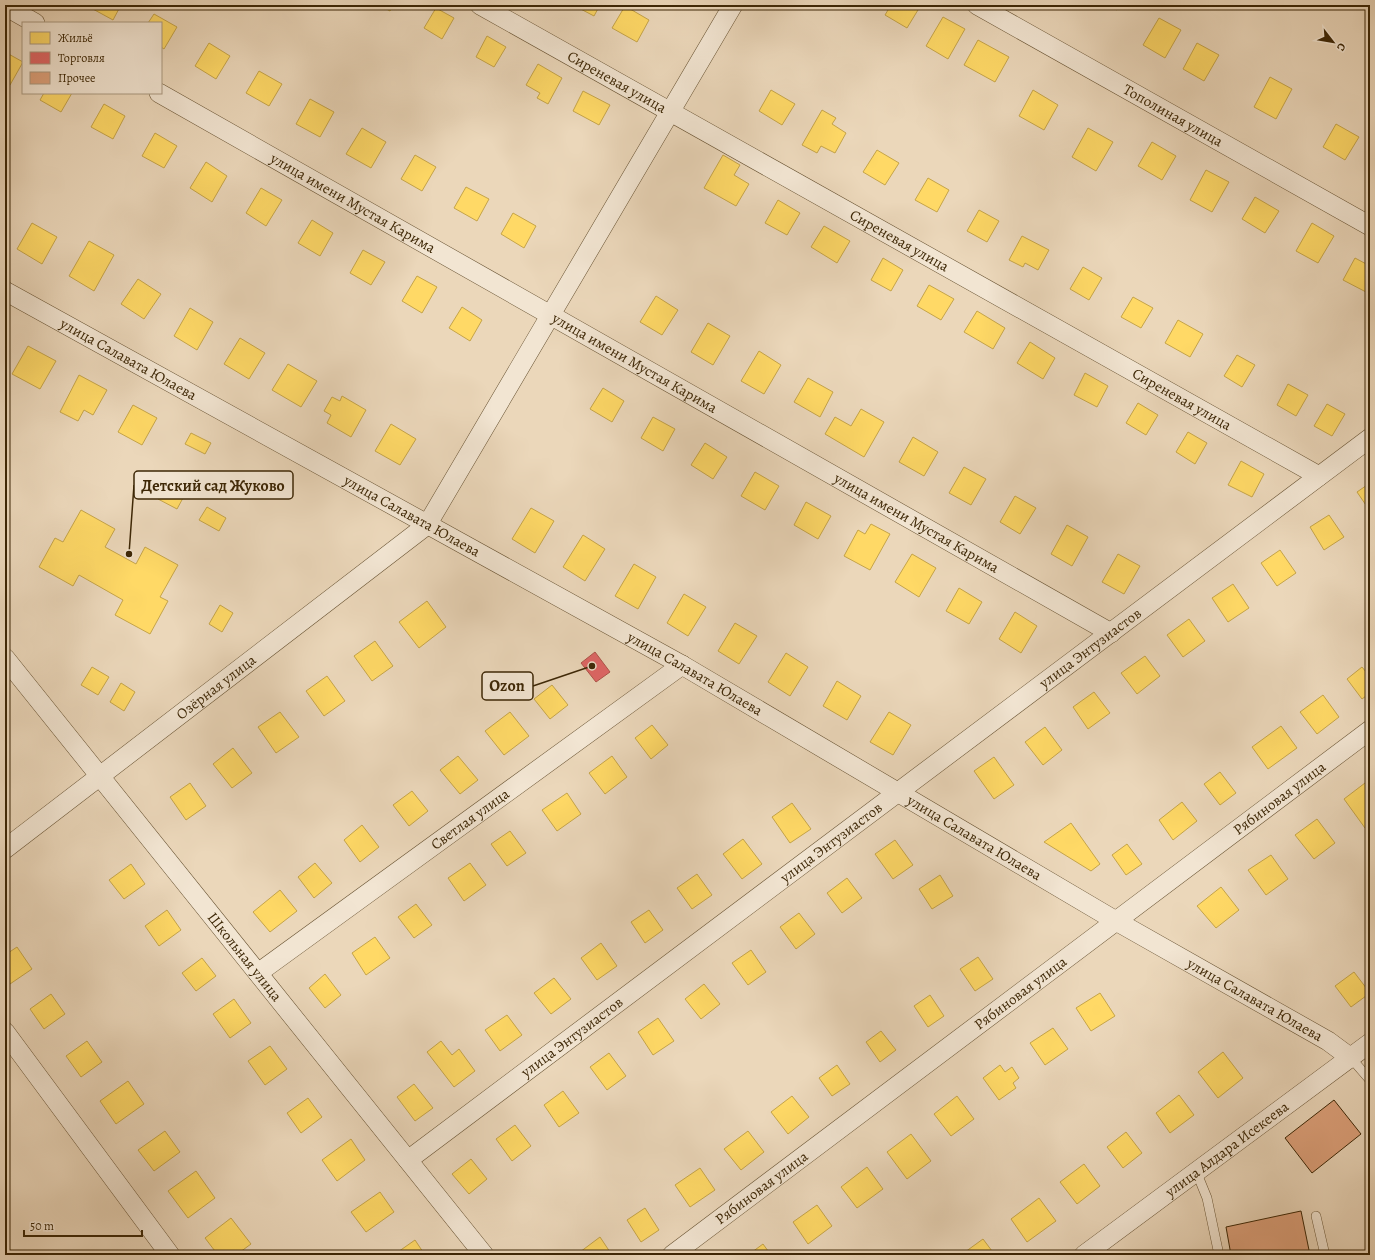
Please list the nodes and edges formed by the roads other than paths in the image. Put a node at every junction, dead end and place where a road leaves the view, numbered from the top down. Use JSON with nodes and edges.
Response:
{"nodes":[{"id":1,"x":480,"y":5,"type":"edge"},
{"id":2,"x":733,"y":5,"type":"edge"},
{"id":3,"x":977,"y":5,"type":"edge"},
{"id":4,"x":5,"y":6,"type":"edge"},
{"id":5,"x":33,"y":22,"type":"edge"},
{"id":6,"x":161,"y":94,"type":"edge"},
{"id":7,"x":670,"y":112,"type":"junction"},
{"id":8,"x":1370,"y":226,"type":"edge"},
{"id":9,"x":5,"y":291,"type":"edge"},
{"id":10,"x":550,"y":315,"type":"junction"},
{"id":11,"x":1370,"y":438,"type":"edge"},
{"id":12,"x":1319,"y":476,"type":"junction"},
{"id":13,"x":427,"y":525,"type":"junction"},
{"id":14,"x":1111,"y":633,"type":"junction"},
{"id":15,"x":5,"y":658,"type":"edge"},
{"id":16,"x":682,"y":665,"type":"junction"},
{"id":17,"x":1370,"y":730,"type":"edge"},
{"id":18,"x":100,"y":776,"type":"junction"},
{"id":19,"x":898,"y":792,"type":"junction"},
{"id":20,"x":5,"y":849,"type":"edge"},
{"id":21,"x":1116,"y":922,"type":"junction"},
{"id":22,"x":258,"y":973,"type":"junction"},
{"id":23,"x":5,"y":1032,"type":"edge"},
{"id":24,"x":1370,"y":1043,"type":"edge"},
{"id":25,"x":1351,"y":1058,"type":"junction"},
{"id":26,"x":1370,"y":1080,"type":"edge"},
{"id":27,"x":408,"y":1160,"type":"junction"},
{"id":28,"x":1196,"y":1171,"type":"junction"},
{"id":29,"x":1316,"y":1216,"type":"dead end"},
{"id":30,"x":170,"y":1255,"type":"edge"},
{"id":31,"x":484,"y":1255,"type":"edge"},
{"id":32,"x":672,"y":1255,"type":"edge"},
{"id":33,"x":1084,"y":1255,"type":"edge"},
{"id":34,"x":1219,"y":1255,"type":"edge"},
{"id":35,"x":1325,"y":1255,"type":"edge"}],
"edges":[{"from":1,"to":7,"type":"street","name":"Сиреневая улица"},
{"from":2,"to":7,"type":"street"},
{"from":3,"to":8,"type":"street","name":"Тополиная улица"},
{"from":4,"to":5,"type":"street"},
{"from":6,"to":10,"type":"street","name":"улица имени Мустая Карима"},
{"from":7,"to":10,"type":"street"},
{"from":7,"to":12,"type":"street","name":"Сиреневая улица"},
{"from":9,"to":13,"type":"street","name":"улица Салавата Юлаева"},
{"from":10,"to":13,"type":"street"},
{"from":10,"to":14,"type":"street","name":"улица имени Мустая Карима"},
{"from":11,"to":12,"type":"street","name":"улица Энтузиастов"},
{"from":12,"to":14,"type":"street","name":"улица Энтузиастов"},
{"from":13,"to":16,"type":"street","name":"улица Салавата Юлаева"},
{"from":13,"to":18,"type":"street","name":"Озёрная улица"},
{"from":14,"to":19,"type":"street","name":"улица Энтузиастов"},
{"from":15,"to":18,"type":"street","name":"Школьная улица"},
{"from":16,"to":19,"type":"street","name":"улица Салавата Юлаева"},
{"from":16,"to":22,"type":"street","name":"Светлая улица"},
{"from":17,"to":21,"type":"street","name":"Рябиновая улица"},
{"from":18,"to":20,"type":"street","name":"Озёрная улица"},
{"from":18,"to":22,"type":"street","name":"Школьная улица"},
{"from":19,"to":21,"type":"street","name":"улица Салавата Юлаева"},
{"from":19,"to":27,"type":"street","name":"улица Энтузиастов"},
{"from":21,"to":25,"type":"street","name":"улица Салавата Юлаева"},
{"from":21,"to":32,"type":"street","name":"Рябиновая улица"},
{"from":22,"to":27,"type":"street","name":"Школьная улица"},
{"from":23,"to":30,"type":"street"},
{"from":24,"to":25,"type":"street","name":"улица Алдара Исекеева"},
{"from":25,"to":26,"type":"lane","name":"улица Салавата Юлаева"},
{"from":25,"to":28,"type":"street","name":"улица Алдара Исекеева"},
{"from":27,"to":31,"type":"street","name":"Школьная улица"},
{"from":28,"to":33,"type":"street","name":"улица Алдара Исекеева"},
{"from":28,"to":34,"type":"lane"},
{"from":29,"to":35,"type":"lane"}]}
